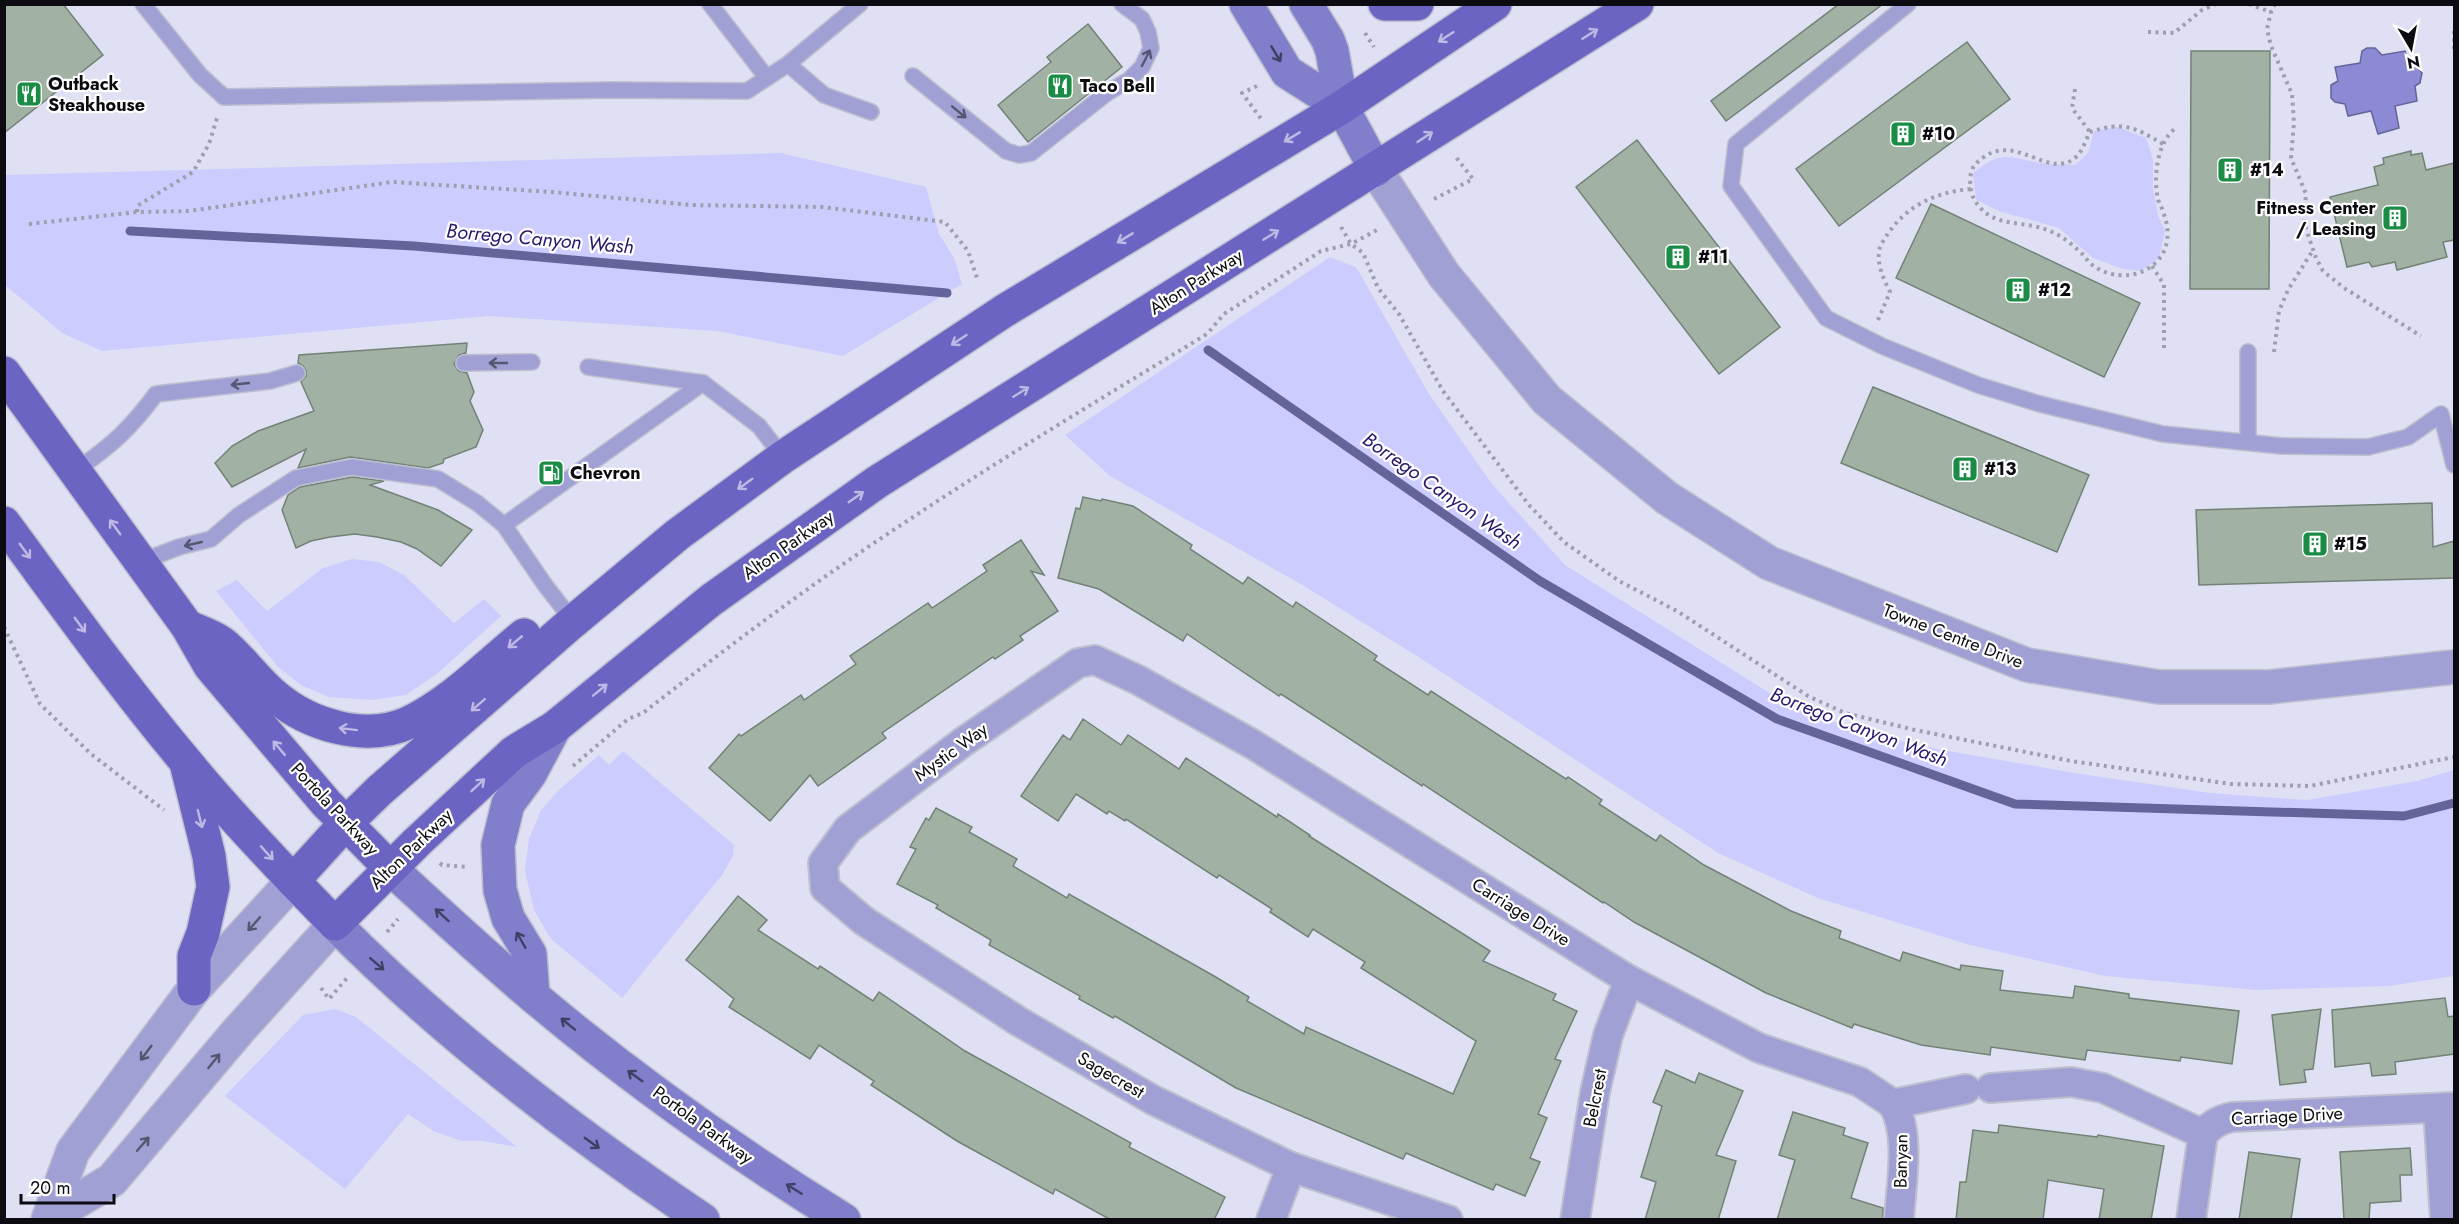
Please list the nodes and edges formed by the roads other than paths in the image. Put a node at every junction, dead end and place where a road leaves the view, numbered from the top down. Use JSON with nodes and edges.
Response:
{"nodes":[{"id":1,"x":143,"y":4,"type":"edge"},
{"id":2,"x":710,"y":4,"type":"edge"},
{"id":3,"x":860,"y":4,"type":"edge"},
{"id":4,"x":1122,"y":4,"type":"edge"},
{"id":5,"x":1246,"y":4,"type":"edge"},
{"id":6,"x":1306,"y":4,"type":"edge"},
{"id":7,"x":1385,"y":4,"type":"edge"},
{"id":8,"x":1417,"y":4,"type":"edge"},
{"id":9,"x":1495,"y":4,"type":"edge"},
{"id":10,"x":1636,"y":4,"type":"edge"},
{"id":11,"x":1908,"y":4,"type":"edge"},
{"id":12,"x":788,"y":64,"type":"junction"},
{"id":13,"x":913,"y":76,"type":"dead end"},
{"id":14,"x":767,"y":78,"type":"junction"},
{"id":15,"x":1342,"y":106,"type":"junction"},
{"id":16,"x":871,"y":112,"type":"dead end"},
{"id":17,"x":1376,"y":170,"type":"junction"},
{"id":18,"x":2248,"y":352,"type":"dead end"},
{"id":19,"x":532,"y":362,"type":"dead end"},
{"id":20,"x":464,"y":363,"type":"dead end"},
{"id":21,"x":588,"y":367,"type":"dead end"},
{"id":22,"x":4,"y":373,"type":"edge"},
{"id":23,"x":297,"y":374,"type":"dead end"},
{"id":24,"x":702,"y":384,"type":"junction"},
{"id":25,"x":2248,"y":442,"type":"junction"},
{"id":26,"x":783,"y":457,"type":"junction"},
{"id":27,"x":2454,"y":465,"type":"edge"},
{"id":28,"x":75,"y":471,"type":"junction"},
{"id":29,"x":4,"y":523,"type":"edge"},
{"id":30,"x":504,"y":525,"type":"junction"},
{"id":31,"x":140,"y":562,"type":"junction"},
{"id":32,"x":571,"y":623,"type":"junction"},
{"id":33,"x":187,"y":626,"type":"junction"},
{"id":34,"x":1095,"y":660,"type":"joint"},
{"id":35,"x":2454,"y":667,"type":"edge"},
{"id":36,"x":555,"y":727,"type":"junction"},
{"id":37,"x":186,"y":762,"type":"junction"},
{"id":38,"x":345,"y":824,"type":"junction"},
{"id":39,"x":823,"y":863,"type":"joint"},
{"id":40,"x":390,"y":868,"type":"junction"},
{"id":41,"x":293,"y":881,"type":"junction"},
{"id":42,"x":335,"y":924,"type":"junction"},
{"id":43,"x":1629,"y":980,"type":"junction"},
{"id":44,"x":194,"y":989,"type":"junction"},
{"id":45,"x":533,"y":996,"type":"junction"},
{"id":46,"x":1893,"y":1104,"type":"junction"},
{"id":47,"x":2446,"y":1108,"type":"edge"},
{"id":48,"x":2203,"y":1134,"type":"junction"},
{"id":49,"x":1291,"y":1167,"type":"junction"},
{"id":50,"x":48,"y":1219,"type":"edge"},
{"id":51,"x":703,"y":1220,"type":"edge"},
{"id":52,"x":844,"y":1220,"type":"edge"},
{"id":53,"x":1271,"y":1220,"type":"edge"},
{"id":54,"x":1448,"y":1220,"type":"edge"},
{"id":55,"x":1575,"y":1220,"type":"edge"},
{"id":56,"x":1899,"y":1220,"type":"edge"},
{"id":57,"x":2191,"y":1220,"type":"edge"},
{"id":58,"x":2445,"y":1220,"type":"edge"}],
"edges":[{"from":1,"to":14,"type":"lane"},
{"from":2,"to":14,"type":"lane"},
{"from":3,"to":12,"type":"lane"},
{"from":13,"to":4,"type":"lane","one_way":true},
{"from":5,"to":15,"type":"main road","one_way":true},
{"from":6,"to":15,"type":"main road"},
{"from":7,"to":8,"type":"main road"},
{"from":9,"to":15,"type":"main road","name":"Alton Parkway","one_way":true},
{"from":17,"to":10,"type":"main road","name":"Alton Parkway","one_way":true},
{"from":11,"to":25,"type":"lane"},
{"from":12,"to":14,"type":"lane"},
{"from":12,"to":16,"type":"lane"},
{"from":15,"to":17,"type":"main road"},
{"from":15,"to":26,"type":"main road","name":"Alton Parkway","one_way":true},
{"from":17,"to":35,"type":"street","name":"Towne Centre Drive"},
{"from":36,"to":17,"type":"main road","name":"Alton Parkway","one_way":true},
{"from":18,"to":25,"type":"lane"},
{"from":19,"to":20,"type":"lane","one_way":true},
{"from":21,"to":24,"type":"lane"},
{"from":22,"to":28,"type":"main road","name":"Portola Parkway"},
{"from":23,"to":28,"type":"lane","one_way":true},
{"from":24,"to":26,"type":"lane"},
{"from":24,"to":30,"type":"lane"},
{"from":25,"to":27,"type":"lane"},
{"from":26,"to":32,"type":"main road","name":"Alton Parkway","one_way":true},
{"from":31,"to":28,"type":"main road","name":"Portola Parkway","one_way":true},
{"from":29,"to":37,"type":"main road","one_way":true},
{"from":30,"to":31,"type":"lane","one_way":true},
{"from":30,"to":32,"type":"lane"},
{"from":31,"to":33,"type":"main road","name":"Portola Parkway"},
{"from":32,"to":33,"type":"main road","one_way":true},
{"from":32,"to":38,"type":"main road","name":"Alton Parkway","one_way":true},
{"from":38,"to":33,"type":"main road","name":"Portola Parkway","one_way":true},
{"from":34,"to":39,"type":"street","name":"Mystic Way"},
{"from":34,"to":43,"type":"street","name":"Carriage Drive"},
{"from":40,"to":36,"type":"main road","name":"Alton Parkway","one_way":true},
{"from":45,"to":36,"type":"main road","one_way":true},
{"from":37,"to":41,"type":"main road","one_way":true},
{"from":37,"to":44,"type":"main road","one_way":true},
{"from":38,"to":40,"type":"main road","name":"Portola Parkway"},
{"from":38,"to":41,"type":"main road","name":"Alton Parkway"},
{"from":39,"to":49,"type":"street","name":"Sagecrest"},
{"from":40,"to":42,"type":"main road","name":"Alton Parkway"},
{"from":45,"to":40,"type":"main road","name":"Portola Parkway","one_way":true},
{"from":41,"to":42,"type":"main road"},
{"from":41,"to":44,"type":"street","name":"Alton Parkway","one_way":true},
{"from":50,"to":42,"type":"street","name":"Alton Parkway","one_way":true},
{"from":42,"to":51,"type":"main road","one_way":true},
{"from":43,"to":46,"type":"street","name":"Carriage Drive"},
{"from":43,"to":55,"type":"street","name":"Belcrest"},
{"from":44,"to":50,"type":"street","name":"Alton Parkway","one_way":true},
{"from":52,"to":45,"type":"main road","name":"Portola Parkway","one_way":true},
{"from":46,"to":48,"type":"street"},
{"from":46,"to":56,"type":"street","name":"Banyan"},
{"from":47,"to":48,"type":"street","name":"Carriage Drive"},
{"from":47,"to":58,"type":"street"},
{"from":48,"to":57,"type":"street"},
{"from":49,"to":53,"type":"street"},
{"from":49,"to":54,"type":"street","name":"Sagecrest"}]}
